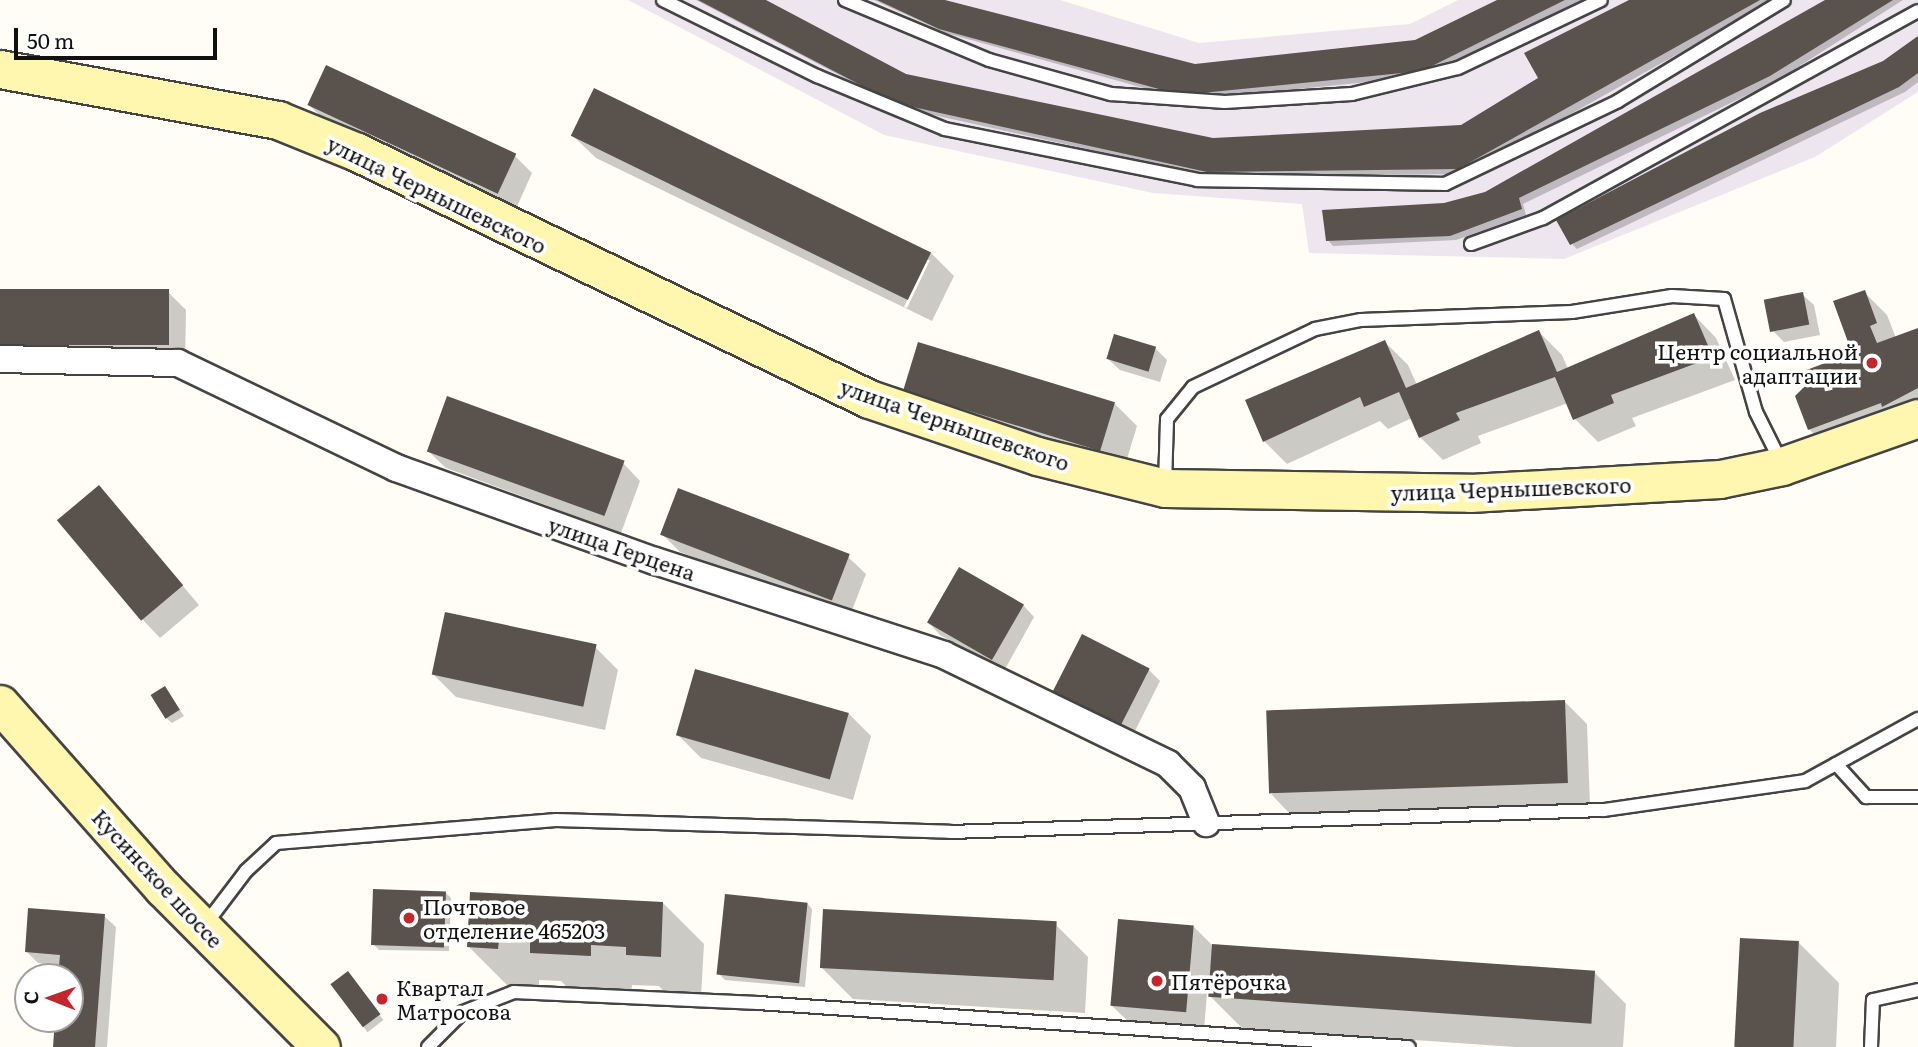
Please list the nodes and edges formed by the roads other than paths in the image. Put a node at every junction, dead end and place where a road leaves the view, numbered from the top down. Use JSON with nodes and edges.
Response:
{"nodes":[{"id":1,"x":663,"y":0,"type":"edge"},
{"id":2,"x":845,"y":0,"type":"edge"},
{"id":3,"x":1601,"y":0,"type":"edge"},
{"id":4,"x":1784,"y":0,"type":"edge"},
{"id":5,"x":1918,"y":11,"type":"edge"},
{"id":6,"x":0,"y":69,"type":"edge"},
{"id":7,"x":1471,"y":244,"type":"dead end"},
{"id":8,"x":0,"y":359,"type":"edge"},
{"id":9,"x":1918,"y":418,"type":"edge"},
{"id":10,"x":1782,"y":466,"type":"junction"},
{"id":11,"x":1165,"y":488,"type":"junction"},
{"id":12,"x":0,"y":704,"type":"edge"},
{"id":13,"x":1918,"y":719,"type":"edge"},
{"id":14,"x":1836,"y":764,"type":"junction"},
{"id":15,"x":1918,"y":797,"type":"edge"},
{"id":16,"x":1206,"y":823,"type":"junction"},
{"id":17,"x":203,"y":928,"type":"junction"},
{"id":18,"x":1918,"y":990,"type":"edge"},
{"id":19,"x":321,"y":1047,"type":"edge"},
{"id":20,"x":428,"y":1047,"type":"edge"},
{"id":21,"x":1409,"y":1047,"type":"edge"},
{"id":22,"x":1871,"y":1047,"type":"edge"}],
"edges":[{"from":1,"to":4,"type":"lane"},
{"from":2,"to":3,"type":"lane"},
{"from":5,"to":7,"type":"lane"},
{"from":6,"to":11,"type":"main road","name":"улица Чернышевского"},
{"from":8,"to":16,"type":"street","name":"улица Герцена"},
{"from":9,"to":10,"type":"main road","name":"улица Чернышевского"},
{"from":10,"to":11,"type":"main road","name":"улица Чернышевского"},
{"from":10,"to":11,"type":"lane"},
{"from":12,"to":17,"type":"main road","name":"Кусинское шоссе"},
{"from":13,"to":14,"type":"lane"},
{"from":14,"to":15,"type":"lane"},
{"from":14,"to":16,"type":"lane"},
{"from":16,"to":17,"type":"lane"},
{"from":17,"to":19,"type":"main road","name":"Кусинское шоссе"},
{"from":18,"to":22,"type":"lane"},
{"from":20,"to":21,"type":"lane"}]}
